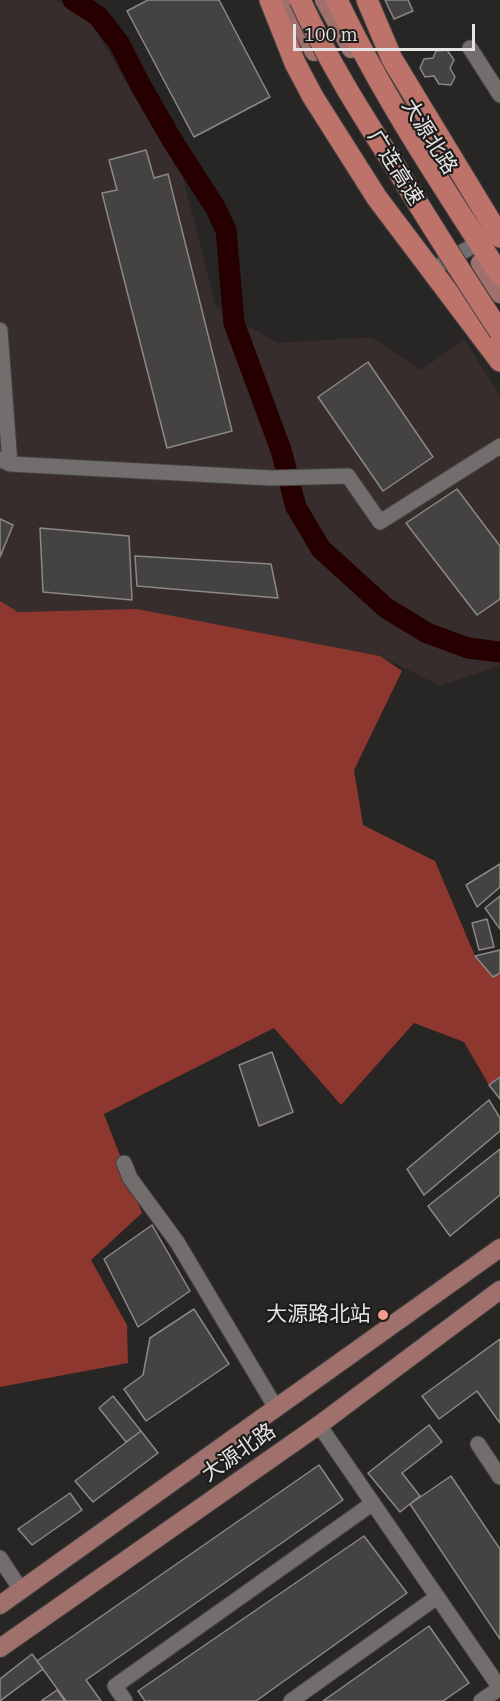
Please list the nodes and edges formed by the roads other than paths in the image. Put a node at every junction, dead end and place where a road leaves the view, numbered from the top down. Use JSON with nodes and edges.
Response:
{"nodes":[{"id":1,"x":270,"y":0,"type":"edge"},
{"id":2,"x":288,"y":0,"type":"edge"},
{"id":3,"x":300,"y":0,"type":"edge"},
{"id":4,"x":324,"y":0,"type":"edge"},
{"id":5,"x":337,"y":0,"type":"edge"},
{"id":6,"x":368,"y":0,"type":"edge"},
{"id":7,"x":470,"y":48,"type":"dead end"},
{"id":8,"x":500,"y":95,"type":"edge"},
{"id":9,"x":500,"y":237,"type":"edge"},
{"id":10,"x":471,"y":247,"type":"junction"},
{"id":11,"x":443,"y":262,"type":"junction"},
{"id":12,"x":498,"y":284,"type":"edge"},
{"id":13,"x":467,"y":300,"type":"junction"},
{"id":14,"x":0,"y":330,"type":"edge"},
{"id":15,"x":500,"y":332,"type":"edge"},
{"id":16,"x":500,"y":356,"type":"edge"},
{"id":17,"x":500,"y":362,"type":"edge"},
{"id":18,"x":500,"y":446,"type":"edge"},
{"id":19,"x":5,"y":462,"type":"edge"},
{"id":20,"x":124,"y":1163,"type":"dead end"},
{"id":21,"x":500,"y":1248,"type":"edge"},
{"id":22,"x":500,"y":1290,"type":"edge"},
{"id":23,"x":276,"y":1408,"type":"junction"},
{"id":24,"x":319,"y":1425,"type":"junction"},
{"id":25,"x":478,"y":1444,"type":"dead end"},
{"id":26,"x":500,"y":1477,"type":"edge"},
{"id":27,"x":374,"y":1503,"type":"junction"},
{"id":28,"x":0,"y":1558,"type":"edge"},
{"id":29,"x":21,"y":1590,"type":"junction"},
{"id":30,"x":437,"y":1597,"type":"junction"},
{"id":31,"x":0,"y":1605,"type":"edge"},
{"id":32,"x":0,"y":1648,"type":"edge"},
{"id":33,"x":500,"y":1688,"type":"edge"},
{"id":34,"x":125,"y":1701,"type":"edge"},
{"id":35,"x":291,"y":1701,"type":"edge"},
{"id":36,"x":481,"y":1701,"type":"edge"}],
"edges":[{"from":1,"to":17,"type":"highway"},
{"from":2,"to":11,"type":"main road"},
{"from":3,"to":15,"type":"highway","name":"广连高速","bridge":true},
{"from":4,"to":10,"type":"main road","name":"大源北路"},
{"from":5,"to":12,"type":"highway","name":"广连高速"},
{"from":6,"to":9,"type":"highway"},
{"from":7,"to":8,"type":"street"},
{"from":10,"to":11,"type":"street"},
{"from":10,"to":12,"type":"main road","name":"大源北路"},
{"from":11,"to":13,"type":"main road"},
{"from":12,"to":13,"type":"street"},
{"from":13,"to":16,"type":"main road"},
{"from":14,"to":19,"type":"street"},
{"from":18,"to":19,"type":"street"},
{"from":20,"to":23,"type":"street"},
{"from":21,"to":23,"type":"main road","name":"大源北路"},
{"from":22,"to":24,"type":"main road","name":"大源北路"},
{"from":23,"to":29,"type":"main road","name":"大源北路"},
{"from":24,"to":27,"type":"street"},
{"from":24,"to":32,"type":"main road","name":"大源北路"},
{"from":25,"to":26,"type":"street"},
{"from":27,"to":30,"type":"street"},
{"from":27,"to":34,"type":"street"},
{"from":28,"to":29,"type":"street"},
{"from":29,"to":31,"type":"main road","name":"大源北路"},
{"from":30,"to":33,"type":"street"},
{"from":30,"to":35,"type":"street"},
{"from":33,"to":36,"type":"street"}]}
